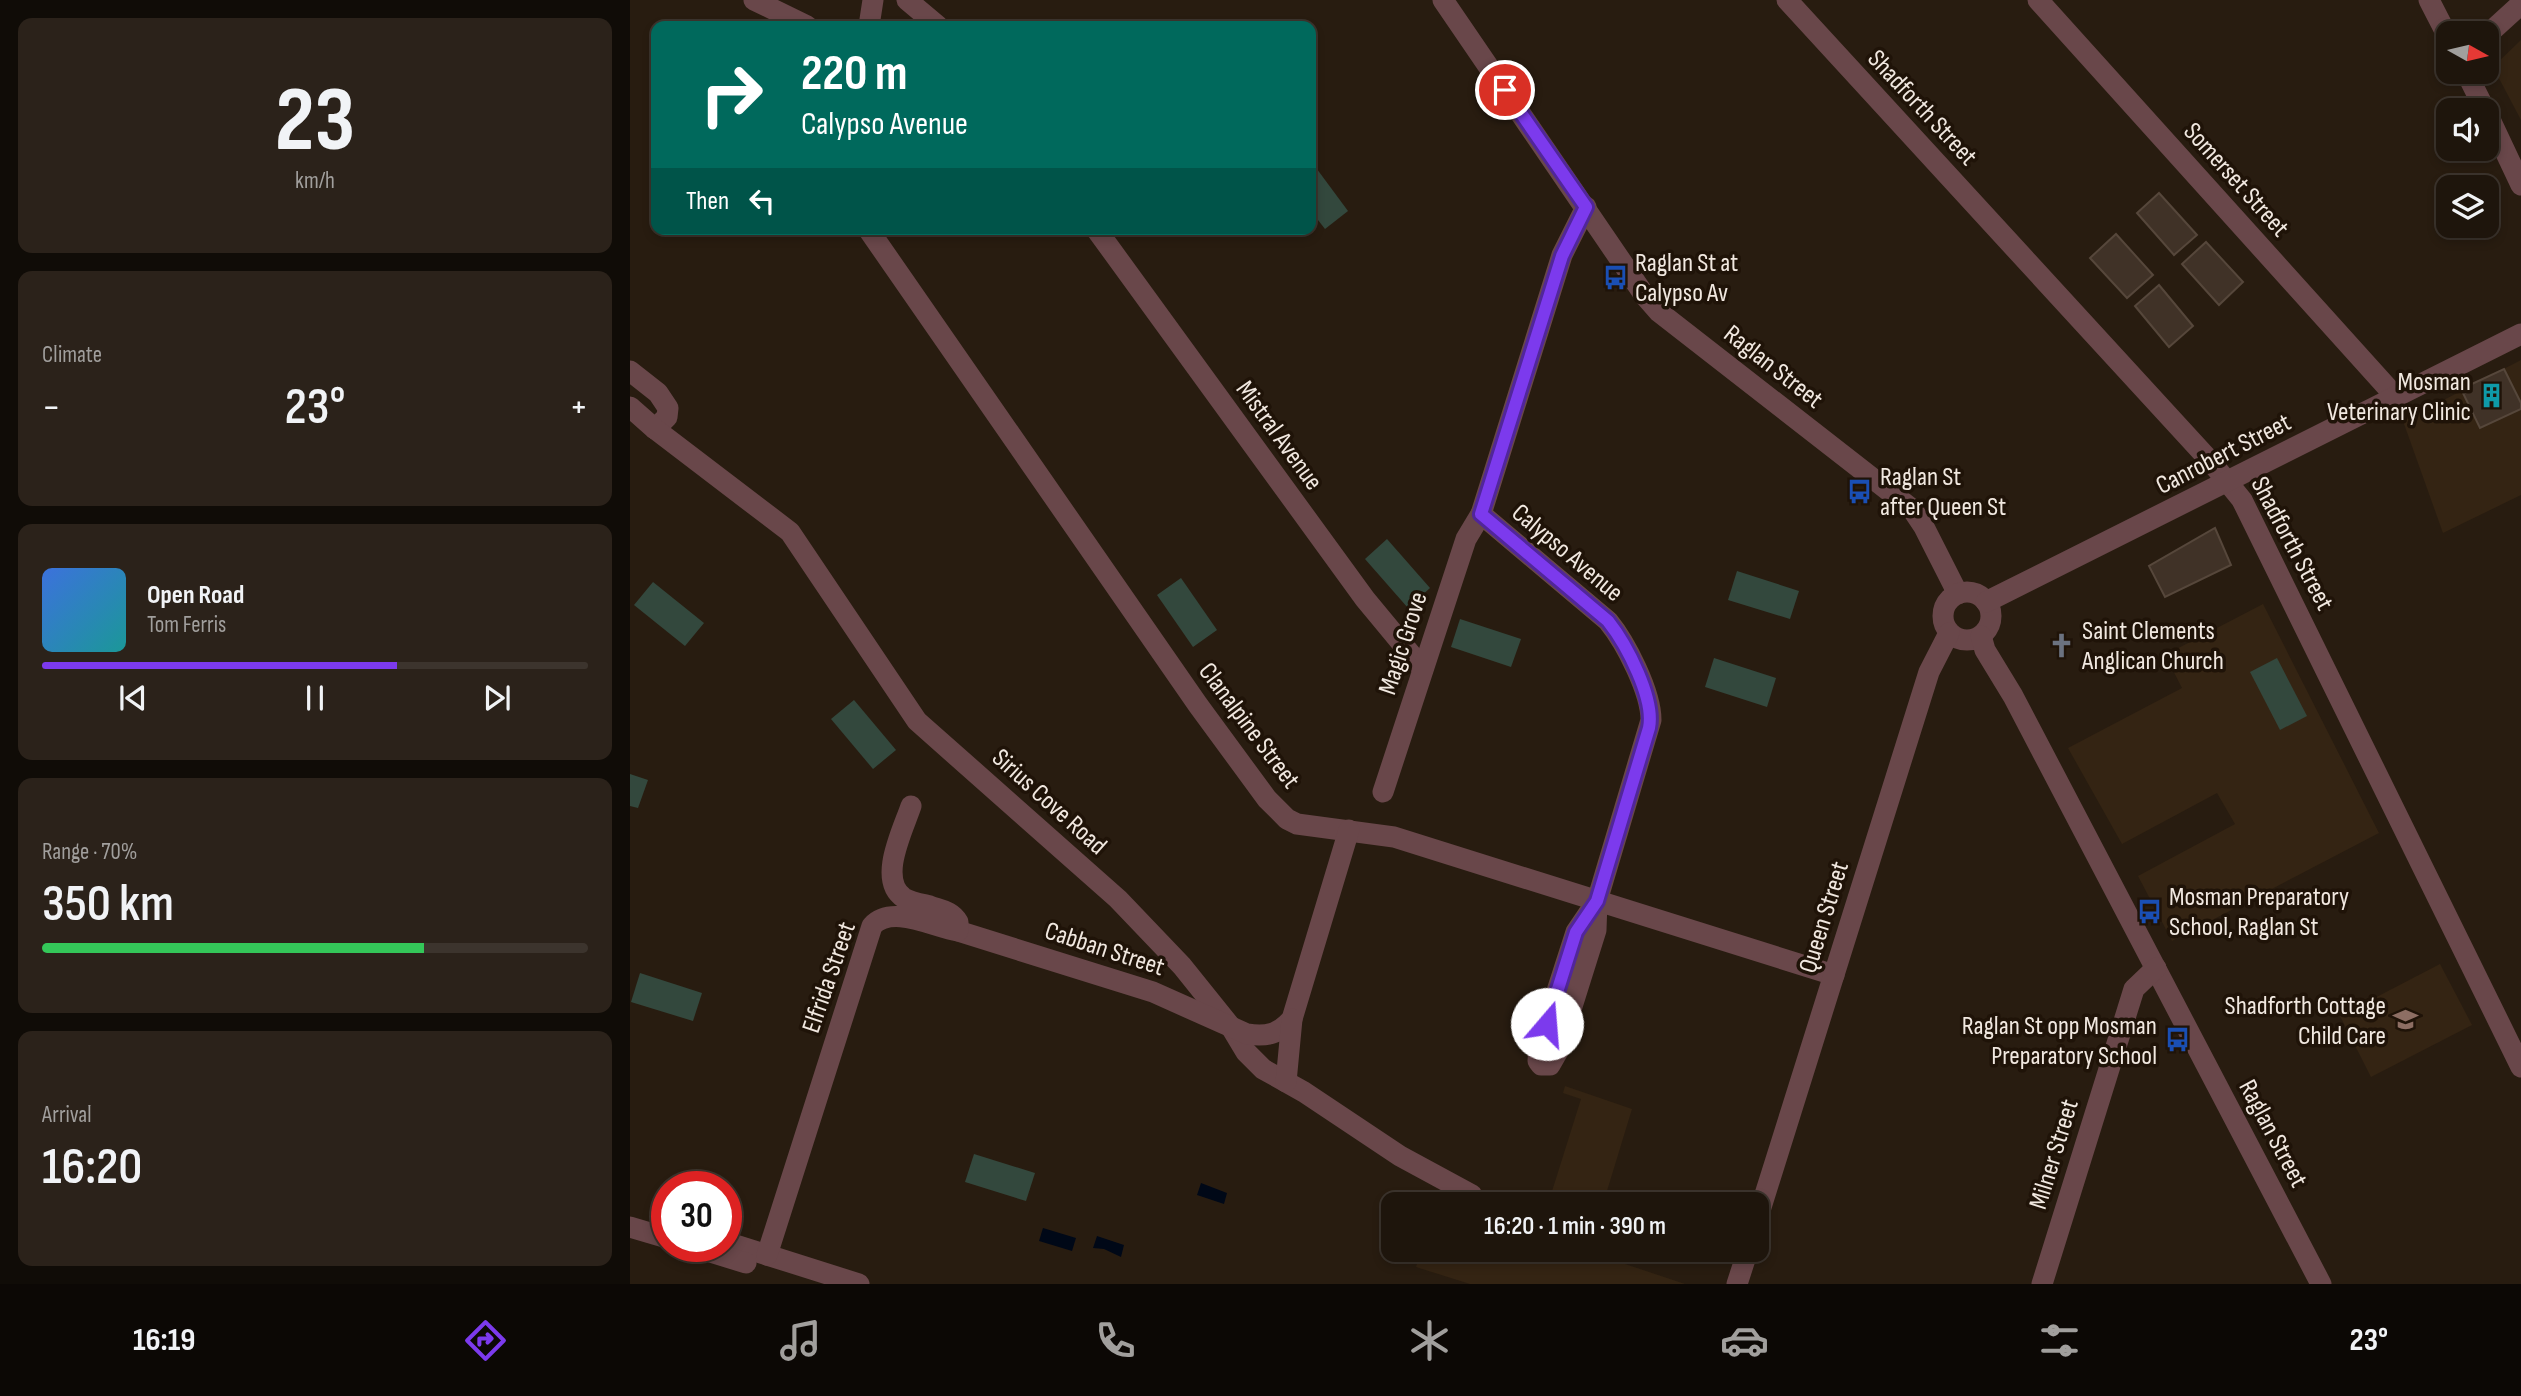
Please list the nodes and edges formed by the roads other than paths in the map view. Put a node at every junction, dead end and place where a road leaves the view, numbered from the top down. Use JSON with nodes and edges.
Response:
{"nodes":[{"id":1,"x":754,"y":0,"type":"edge"},
{"id":2,"x":873,"y":0,"type":"edge"},
{"id":3,"x":907,"y":0,"type":"edge"},
{"id":4,"x":1443,"y":0,"type":"edge"},
{"id":5,"x":1787,"y":0,"type":"edge"},
{"id":6,"x":2038,"y":0,"type":"edge"},
{"id":7,"x":2429,"y":0,"type":"edge"},
{"id":8,"x":2521,"y":4,"type":"edge"},
{"id":9,"x":797,"y":21,"type":"edge"},
{"id":10,"x":870,"y":21,"type":"edge"},
{"id":11,"x":932,"y":21,"type":"edge"},
{"id":12,"x":2440,"y":21,"type":"edge"},
{"id":13,"x":2499,"y":24,"type":"edge"},
{"id":14,"x":2499,"y":139,"type":"edge"},
{"id":15,"x":2521,"y":185,"type":"edge"},
{"id":16,"x":1586,"y":207,"type":"junction"},
{"id":17,"x":872,"y":235,"type":"edge"},
{"id":18,"x":1100,"y":235,"type":"edge"},
{"id":19,"x":2521,"y":334,"type":"edge"},
{"id":20,"x":630,"y":371,"type":"edge"},
{"id":21,"x":2395,"y":396,"type":"junction"},
{"id":22,"x":630,"y":407,"type":"edge"},
{"id":23,"x":655,"y":429,"type":"junction"},
{"id":24,"x":2228,"y":482,"type":"junction"},
{"id":25,"x":1481,"y":514,"type":"junction"},
{"id":26,"x":1958,"y":594,"type":"junction"},
{"id":27,"x":1986,"y":602,"type":"junction"},
{"id":28,"x":1949,"y":633,"type":"junction"},
{"id":29,"x":1980,"y":636,"type":"junction"},
{"id":30,"x":1423,"y":669,"type":"junction"},
{"id":31,"x":1383,"y":792,"type":"dead end"},
{"id":32,"x":911,"y":806,"type":"dead end"},
{"id":33,"x":1349,"y":830,"type":"junction"},
{"id":34,"x":1597,"y":901,"type":"junction"},
{"id":35,"x":958,"y":931,"type":"junction"},
{"id":36,"x":2156,"y":968,"type":"junction"},
{"id":37,"x":1834,"y":975,"type":"junction"},
{"id":38,"x":1292,"y":1018,"type":"junction"},
{"id":39,"x":1231,"y":1027,"type":"junction"},
{"id":40,"x":2521,"y":1067,"type":"edge"},
{"id":41,"x":1286,"y":1082,"type":"junction"},
{"id":42,"x":1466,"y":1192,"type":"edge"},
{"id":43,"x":1766,"y":1192,"type":"edge"},
{"id":44,"x":630,"y":1212,"type":"edge"},
{"id":45,"x":651,"y":1218,"type":"edge"},
{"id":46,"x":630,"y":1227,"type":"edge"},
{"id":47,"x":651,"y":1233,"type":"edge"},
{"id":48,"x":742,"y":1247,"type":"edge"},
{"id":49,"x":766,"y":1255,"type":"junction"},
{"id":50,"x":742,"y":1262,"type":"edge"},
{"id":51,"x":1744,"y":1262,"type":"edge"},
{"id":52,"x":811,"y":1284,"type":"edge"},
{"id":53,"x":859,"y":1284,"type":"edge"},
{"id":54,"x":1737,"y":1284,"type":"edge"},
{"id":55,"x":2042,"y":1284,"type":"edge"},
{"id":56,"x":2322,"y":1284,"type":"edge"}],
"edges":[{"from":1,"to":9,"type":"street"},
{"from":2,"to":10,"type":"street"},
{"from":3,"to":11,"type":"street"},
{"from":4,"to":16,"type":"street","name":"Raglan Street"},
{"from":5,"to":24,"type":"street","name":"Shadforth Street"},
{"from":6,"to":21,"type":"street","name":"Somerset Street"},
{"from":7,"to":12,"type":"street"},
{"from":8,"to":13,"type":"street"},
{"from":14,"to":15,"type":"street"},
{"from":16,"to":25,"type":"street","name":"Calypso Avenue"},
{"from":16,"to":26,"type":"street","name":"Raglan Street"},
{"from":17,"to":33,"type":"street","name":"Clanalpine Street"},
{"from":18,"to":30,"type":"street","name":"Mistral Avenue"},
{"from":19,"to":21,"type":"street","name":"Canrobert Street"},
{"from":20,"to":23,"type":"street"},
{"from":21,"to":24,"type":"street","name":"Canrobert Street"},
{"from":22,"to":23,"type":"street","name":"Sirius Cove Road"},
{"from":23,"to":39,"type":"street","name":"Sirius Cove Road"},
{"from":24,"to":27,"type":"street","name":"Canrobert Street"},
{"from":24,"to":40,"type":"street","name":"Shadforth Street"},
{"from":25,"to":30,"type":"street","name":"Magic Grove"},
{"from":25,"to":34,"type":"street","name":"Calypso Avenue"},
{"from":26,"to":27,"type":"street"},
{"from":26,"to":28,"type":"street"},
{"from":27,"to":29,"type":"street"},
{"from":28,"to":29,"type":"street"},
{"from":28,"to":37,"type":"street","name":"Queen Street"},
{"from":29,"to":36,"type":"street","name":"Raglan Street"},
{"from":30,"to":31,"type":"street","name":"Magic Grove"},
{"from":32,"to":35,"type":"street"},
{"from":33,"to":34,"type":"street","name":"Clanalpine Street"},
{"from":33,"to":38,"type":"street"},
{"from":34,"to":34,"type":"street","name":"Calypso Avenue"},
{"from":34,"to":37,"type":"street","name":"Clanalpine Street"},
{"from":35,"to":39,"type":"street","name":"Cabban Street"},
{"from":35,"to":49,"type":"street","name":"Elfrida Street"},
{"from":36,"to":55,"type":"street","name":"Milner Street"},
{"from":36,"to":56,"type":"street","name":"Raglan Street"},
{"from":37,"to":43,"type":"street","name":"Queen Street"},
{"from":38,"to":39,"type":"street"},
{"from":38,"to":41,"type":"street"},
{"from":39,"to":41,"type":"street","name":"Sirius Cove Road"},
{"from":41,"to":42,"type":"street","name":"Sirius Cove Road"},
{"from":44,"to":45,"type":"street"},
{"from":46,"to":47,"type":"street"},
{"from":48,"to":49,"type":"street"},
{"from":49,"to":53,"type":"street"},
{"from":50,"to":52,"type":"street"},
{"from":51,"to":54,"type":"street"}]}
